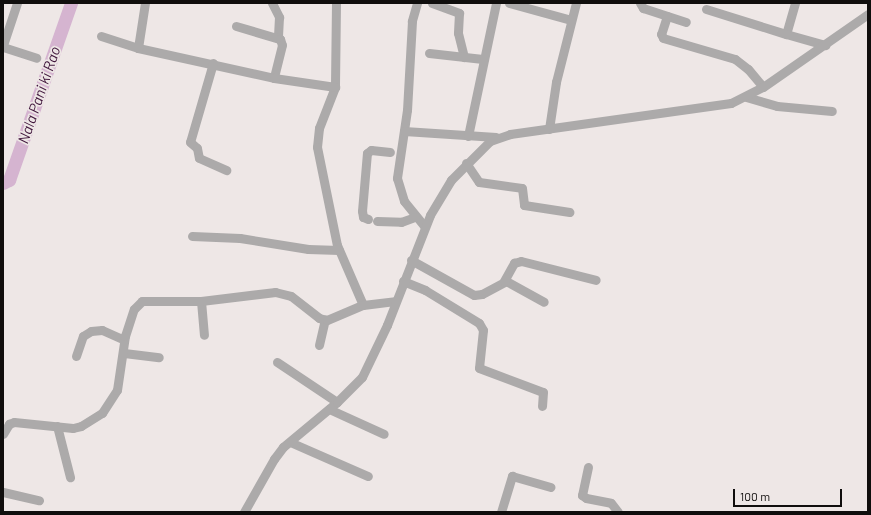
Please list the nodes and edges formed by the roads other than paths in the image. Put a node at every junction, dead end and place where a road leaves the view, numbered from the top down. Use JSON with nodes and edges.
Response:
{"nodes":[{"id":1,"x":17,"y":3,"type":"edge"},
{"id":2,"x":144,"y":3,"type":"edge"},
{"id":3,"x":272,"y":3,"type":"edge"},
{"id":4,"x":336,"y":3,"type":"edge"},
{"id":5,"x":417,"y":3,"type":"edge"},
{"id":6,"x":432,"y":3,"type":"edge"},
{"id":7,"x":496,"y":3,"type":"edge"},
{"id":8,"x":509,"y":3,"type":"edge"},
{"id":9,"x":576,"y":3,"type":"edge"},
{"id":10,"x":640,"y":3,"type":"edge"},
{"id":11,"x":795,"y":3,"type":"edge"},
{"id":12,"x":706,"y":9,"type":"dead end"},
{"id":13,"x":868,"y":14,"type":"edge"},
{"id":14,"x":667,"y":16,"type":"junction"},
{"id":15,"x":571,"y":20,"type":"junction"},
{"id":16,"x":686,"y":22,"type":"dead end"},
{"id":17,"x":236,"y":26,"type":"dead end"},
{"id":18,"x":786,"y":34,"type":"junction"},
{"id":19,"x":101,"y":36,"type":"dead end"},
{"id":20,"x":278,"y":38,"type":"junction"},
{"id":21,"x":825,"y":45,"type":"junction"},
{"id":22,"x":3,"y":46,"type":"edge"},
{"id":23,"x":138,"y":48,"type":"junction"},
{"id":24,"x":429,"y":53,"type":"dead end"},
{"id":25,"x":464,"y":57,"type":"junction"},
{"id":26,"x":36,"y":58,"type":"dead end"},
{"id":27,"x":484,"y":59,"type":"junction"},
{"id":28,"x":213,"y":63,"type":"junction"},
{"id":29,"x":274,"y":78,"type":"junction"},
{"id":30,"x":335,"y":87,"type":"junction"},
{"id":31,"x":763,"y":87,"type":"junction"},
{"id":32,"x":746,"y":97,"type":"junction"},
{"id":33,"x":832,"y":111,"type":"dead end"},
{"id":34,"x":549,"y":129,"type":"junction"},
{"id":35,"x":404,"y":132,"type":"junction"},
{"id":36,"x":468,"y":136,"type":"junction"},
{"id":37,"x":496,"y":137,"type":"junction"},
{"id":38,"x":390,"y":152,"type":"dead end"},
{"id":39,"x":466,"y":163,"type":"junction"},
{"id":40,"x":226,"y":170,"type":"dead end"},
{"id":41,"x":570,"y":212,"type":"dead end"},
{"id":42,"x":415,"y":217,"type":"junction"},
{"id":43,"x":424,"y":226,"type":"junction"},
{"id":44,"x":192,"y":236,"type":"dead end"},
{"id":45,"x":339,"y":250,"type":"junction"},
{"id":46,"x":411,"y":260,"type":"junction"},
{"id":47,"x":596,"y":280,"type":"dead end"},
{"id":48,"x":403,"y":281,"type":"junction"},
{"id":49,"x":504,"y":281,"type":"junction"},
{"id":50,"x":201,"y":301,"type":"junction"},
{"id":51,"x":395,"y":301,"type":"junction"},
{"id":52,"x":544,"y":302,"type":"dead end"},
{"id":53,"x":364,"y":305,"type":"junction"},
{"id":54,"x":325,"y":320,"type":"junction"},
{"id":55,"x":204,"y":335,"type":"dead end"},
{"id":56,"x":124,"y":340,"type":"junction"},
{"id":57,"x":319,"y":345,"type":"dead end"},
{"id":58,"x":124,"y":353,"type":"junction"},
{"id":59,"x":76,"y":356,"type":"dead end"},
{"id":60,"x":159,"y":357,"type":"dead end"},
{"id":61,"x":277,"y":362,"type":"dead end"},
{"id":62,"x":337,"y":402,"type":"junction"},
{"id":63,"x":542,"y":406,"type":"dead end"},
{"id":64,"x":329,"y":409,"type":"junction"},
{"id":65,"x":57,"y":426,"type":"junction"},
{"id":66,"x":3,"y":434,"type":"edge"},
{"id":67,"x":384,"y":434,"type":"dead end"},
{"id":68,"x":290,"y":442,"type":"junction"},
{"id":69,"x":588,"y":467,"type":"dead end"},
{"id":70,"x":368,"y":476,"type":"dead end"},
{"id":71,"x":70,"y":477,"type":"dead end"},
{"id":72,"x":550,"y":487,"type":"dead end"},
{"id":73,"x":3,"y":492,"type":"edge"},
{"id":74,"x":39,"y":500,"type":"dead end"},
{"id":75,"x":244,"y":512,"type":"edge"},
{"id":76,"x":501,"y":512,"type":"edge"},
{"id":77,"x":618,"y":512,"type":"edge"}],
"edges":[{"from":1,"to":22,"type":"street"},
{"from":2,"to":23,"type":"street"},
{"from":3,"to":20,"type":"street"},
{"from":4,"to":30,"type":"street"},
{"from":5,"to":35,"type":"street"},
{"from":6,"to":25,"type":"street"},
{"from":7,"to":27,"type":"street"},
{"from":8,"to":15,"type":"street"},
{"from":9,"to":15,"type":"street"},
{"from":10,"to":14,"type":"street"},
{"from":11,"to":18,"type":"street"},
{"from":12,"to":18,"type":"street"},
{"from":13,"to":21,"type":"street"},
{"from":14,"to":16,"type":"street"},
{"from":14,"to":31,"type":"street"},
{"from":15,"to":34,"type":"street"},
{"from":17,"to":20,"type":"street"},
{"from":18,"to":21,"type":"street"},
{"from":19,"to":23,"type":"street"},
{"from":20,"to":29,"type":"street"},
{"from":21,"to":31,"type":"street"},
{"from":22,"to":26,"type":"street"},
{"from":23,"to":28,"type":"street"},
{"from":24,"to":25,"type":"street"},
{"from":25,"to":27,"type":"street"},
{"from":27,"to":36,"type":"street"},
{"from":28,"to":29,"type":"street"},
{"from":28,"to":40,"type":"street"},
{"from":29,"to":30,"type":"street"},
{"from":30,"to":45,"type":"street"},
{"from":31,"to":32,"type":"street"},
{"from":32,"to":33,"type":"street"},
{"from":32,"to":34,"type":"street"},
{"from":34,"to":37,"type":"street"},
{"from":35,"to":36,"type":"street"},
{"from":35,"to":42,"type":"street"},
{"from":36,"to":37,"type":"street"},
{"from":37,"to":39,"type":"street"},
{"from":38,"to":42,"type":"street"},
{"from":39,"to":41,"type":"street"},
{"from":39,"to":43,"type":"street"},
{"from":42,"to":43,"type":"street"},
{"from":43,"to":46,"type":"street"},
{"from":44,"to":45,"type":"street"},
{"from":45,"to":53,"type":"street"},
{"from":46,"to":48,"type":"street"},
{"from":46,"to":49,"type":"street"},
{"from":47,"to":49,"type":"street"},
{"from":48,"to":51,"type":"street"},
{"from":48,"to":63,"type":"street"},
{"from":49,"to":52,"type":"street"},
{"from":50,"to":54,"type":"street"},
{"from":50,"to":55,"type":"street"},
{"from":50,"to":56,"type":"street"},
{"from":51,"to":53,"type":"street"},
{"from":51,"to":62,"type":"street"},
{"from":53,"to":54,"type":"street"},
{"from":54,"to":57,"type":"street"},
{"from":56,"to":58,"type":"street"},
{"from":56,"to":59,"type":"street"},
{"from":58,"to":60,"type":"street"},
{"from":58,"to":65,"type":"street"},
{"from":61,"to":62,"type":"street"},
{"from":62,"to":64,"type":"street"},
{"from":64,"to":67,"type":"street"},
{"from":64,"to":68,"type":"street"},
{"from":65,"to":66,"type":"street"},
{"from":65,"to":71,"type":"street"},
{"from":68,"to":70,"type":"street"},
{"from":68,"to":75,"type":"street"},
{"from":69,"to":77,"type":"street"},
{"from":72,"to":76,"type":"street"},
{"from":73,"to":74,"type":"street"}]}
